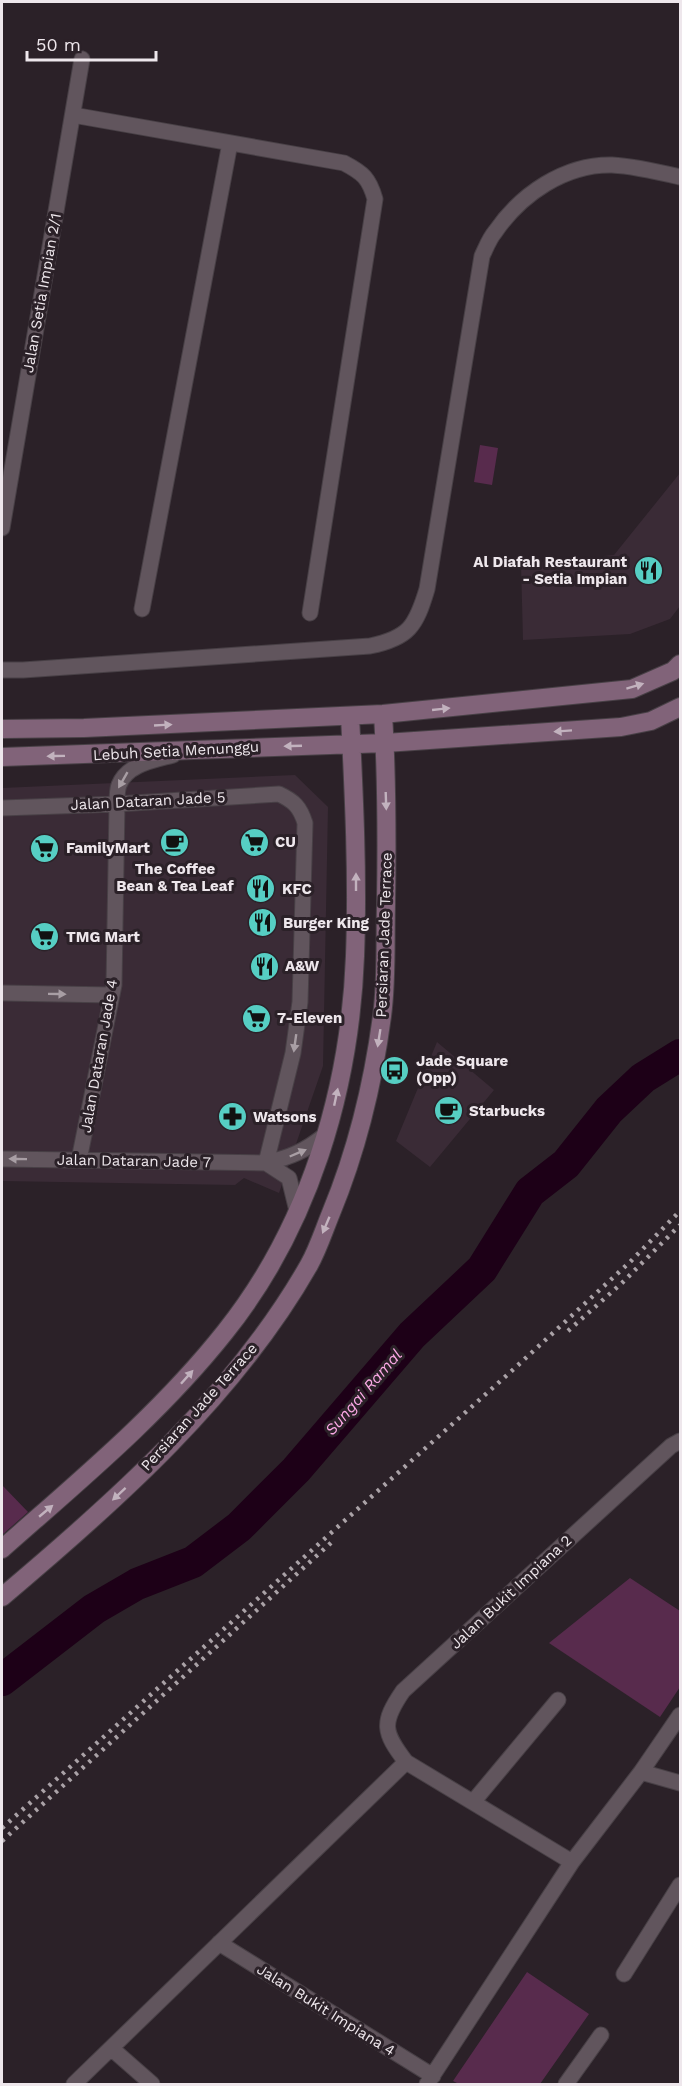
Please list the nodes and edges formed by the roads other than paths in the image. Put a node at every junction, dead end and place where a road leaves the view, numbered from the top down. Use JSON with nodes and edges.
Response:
{"nodes":[{"id":1,"x":82,"y":58,"type":"dead end"},
{"id":2,"x":73,"y":115,"type":"junction"},
{"id":3,"x":230,"y":143,"type":"junction"},
{"id":4,"x":681,"y":177,"type":"edge"},
{"id":5,"x":2,"y":528,"type":"edge"},
{"id":6,"x":142,"y":609,"type":"dead end"},
{"id":7,"x":309,"y":613,"type":"dead end"},
{"id":8,"x":681,"y":664,"type":"edge"},
{"id":9,"x":2,"y":670,"type":"edge"},
{"id":10,"x":681,"y":706,"type":"edge"},
{"id":11,"x":383,"y":714,"type":"junction"},
{"id":12,"x":350,"y":716,"type":"junction"},
{"id":13,"x":2,"y":729,"type":"edge"},
{"id":14,"x":385,"y":742,"type":"junction"},
{"id":15,"x":351,"y":744,"type":"junction"},
{"id":16,"x":193,"y":749,"type":"junction"},
{"id":17,"x":2,"y":757,"type":"edge"},
{"id":18,"x":117,"y":804,"type":"junction"},
{"id":19,"x":2,"y":807,"type":"edge"},
{"id":20,"x":2,"y":993,"type":"edge"},
{"id":21,"x":112,"y":995,"type":"junction"},
{"id":22,"x":325,"y":1135,"type":"junction"},
{"id":23,"x":2,"y":1159,"type":"edge"},
{"id":24,"x":80,"y":1160,"type":"junction"},
{"id":25,"x":266,"y":1163,"type":"junction"},
{"id":26,"x":297,"y":1211,"type":"junction"},
{"id":27,"x":681,"y":1441,"type":"edge"},
{"id":28,"x":2,"y":1549,"type":"edge"},
{"id":29,"x":2,"y":1598,"type":"edge"},
{"id":30,"x":558,"y":1700,"type":"dead end"},
{"id":31,"x":681,"y":1715,"type":"edge"},
{"id":32,"x":406,"y":1762,"type":"junction"},
{"id":33,"x":641,"y":1772,"type":"junction"},
{"id":34,"x":681,"y":1783,"type":"edge"},
{"id":35,"x":473,"y":1802,"type":"junction"},
{"id":36,"x":572,"y":1862,"type":"junction"},
{"id":37,"x":681,"y":1885,"type":"edge"},
{"id":38,"x":219,"y":1943,"type":"junction"},
{"id":39,"x":624,"y":1974,"type":"dead end"},
{"id":40,"x":601,"y":2035,"type":"dead end"},
{"id":41,"x":111,"y":2048,"type":"junction"},
{"id":42,"x":430,"y":2080,"type":"edge"},
{"id":43,"x":74,"y":2085,"type":"edge"},
{"id":44,"x":152,"y":2085,"type":"edge"},
{"id":45,"x":566,"y":2085,"type":"edge"}],
"edges":[{"from":1,"to":2,"type":"street","name":"Jalan Setia Impian 2/1"},
{"from":2,"to":3,"type":"street"},
{"from":2,"to":5,"type":"street","name":"Jalan Setia Impian 2/1"},
{"from":3,"to":6,"type":"street"},
{"from":3,"to":7,"type":"street"},
{"from":4,"to":9,"type":"street"},
{"from":11,"to":8,"type":"street","one_way":true},
{"from":10,"to":14,"type":"street","one_way":true},
{"from":11,"to":12,"type":"street","name":"Lebuh Setia Menunggu"},
{"from":11,"to":14,"type":"street","name":"Persiaran Jade Terrace"},
{"from":13,"to":12,"type":"street","name":"Lebuh Setia Menunggu","one_way":true},
{"from":12,"to":15,"type":"street","name":"Persiaran Jade Terrace"},
{"from":14,"to":15,"type":"street","name":"Lebuh Setia Menunggu"},
{"from":14,"to":29,"type":"street","name":"Persiaran Jade Terrace","one_way":true},
{"from":15,"to":16,"type":"street","name":"Lebuh Setia Menunggu","one_way":true},
{"from":22,"to":15,"type":"street","name":"Persiaran Jade Terrace","one_way":true},
{"from":16,"to":17,"type":"street","name":"Lebuh Setia Menunggu","one_way":true},
{"from":16,"to":18,"type":"street","name":"Jalan Dataran Jade 4","one_way":true},
{"from":18,"to":19,"type":"street","name":"Jalan Dataran Jade 5"},
{"from":18,"to":21,"type":"street","name":"Jalan Dataran Jade 4"},
{"from":18,"to":25,"type":"street","name":"Jalan Dataran Jade 5","one_way":true},
{"from":20,"to":21,"type":"street","one_way":true},
{"from":21,"to":24,"type":"street","name":"Jalan Dataran Jade 4"},
{"from":25,"to":22,"type":"street","name":"Jalan Dataran Jade 7","one_way":true},
{"from":22,"to":26,"type":"street","name":"Persiaran Jade Terrace"},
{"from":24,"to":23,"type":"street","name":"Jalan Dataran Jade 7","one_way":true},
{"from":24,"to":25,"type":"street","name":"Jalan Dataran Jade 7"},
{"from":25,"to":26,"type":"street"},
{"from":28,"to":26,"type":"street","name":"Persiaran Jade Terrace","one_way":true},
{"from":27,"to":32,"type":"street","name":"Jalan Bukit Impiana 2"},
{"from":30,"to":35,"type":"street"},
{"from":31,"to":33,"type":"street"},
{"from":32,"to":35,"type":"street"},
{"from":32,"to":38,"type":"street"},
{"from":33,"to":34,"type":"street"},
{"from":33,"to":36,"type":"street"},
{"from":35,"to":36,"type":"street"},
{"from":36,"to":42,"type":"street"},
{"from":37,"to":39,"type":"street"},
{"from":38,"to":41,"type":"street"},
{"from":38,"to":42,"type":"street","name":"Jalan Bukit Impiana 4"},
{"from":40,"to":45,"type":"street"},
{"from":41,"to":43,"type":"street"},
{"from":41,"to":44,"type":"street"}]}
